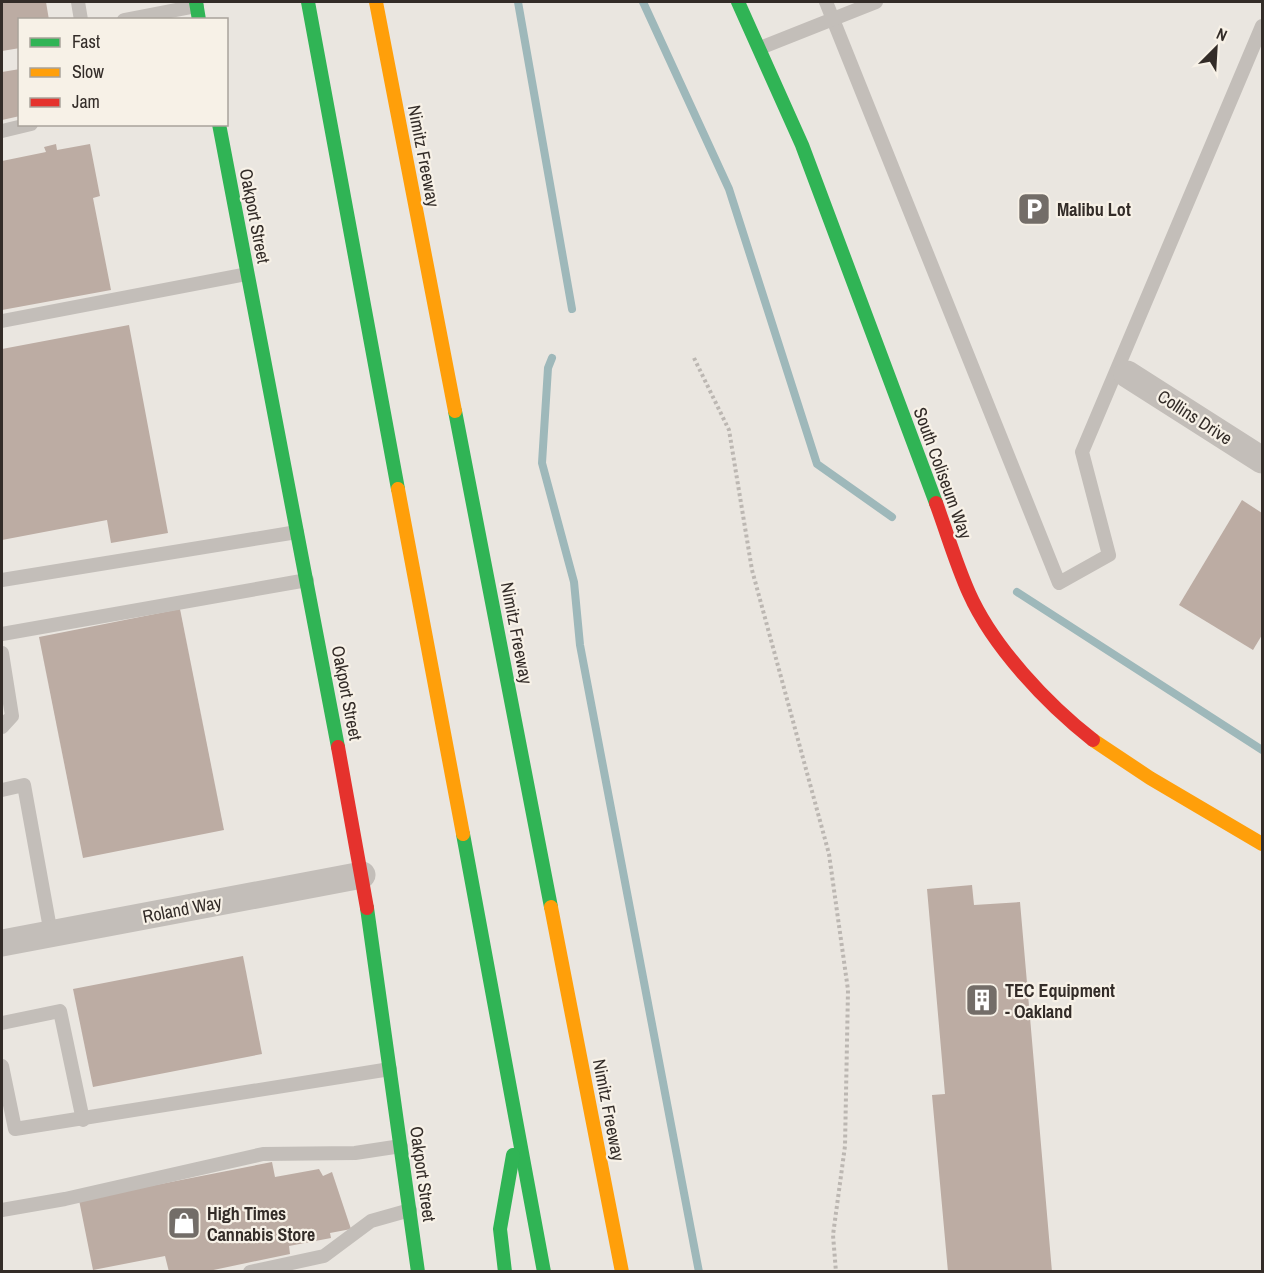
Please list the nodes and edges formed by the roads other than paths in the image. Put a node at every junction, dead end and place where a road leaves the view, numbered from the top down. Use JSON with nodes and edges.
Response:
{"nodes":[{"id":1,"x":78,"y":2,"type":"edge"},
{"id":2,"x":308,"y":2,"type":"edge"},
{"id":3,"x":376,"y":2,"type":"edge"},
{"id":4,"x":738,"y":2,"type":"edge"},
{"id":5,"x":826,"y":2,"type":"edge"},
{"id":6,"x":876,"y":2,"type":"edge"},
{"id":7,"x":197,"y":9,"type":"edge"},
{"id":8,"x":81,"y":18,"type":"edge"},
{"id":9,"x":137,"y":18,"type":"edge"},
{"id":10,"x":833,"y":18,"type":"junction"},
{"id":11,"x":1263,"y":26,"type":"edge"},
{"id":12,"x":760,"y":48,"type":"junction"},
{"id":13,"x":23,"y":126,"type":"edge"},
{"id":14,"x":219,"y":126,"type":"edge"},
{"id":15,"x":2,"y":131,"type":"edge"},
{"id":16,"x":248,"y":274,"type":"junction"},
{"id":17,"x":2,"y":321,"type":"edge"},
{"id":18,"x":1127,"y":374,"type":"dead end"},
{"id":19,"x":1263,"y":460,"type":"edge"},
{"id":20,"x":297,"y":532,"type":"junction"},
{"id":21,"x":2,"y":580,"type":"edge"},
{"id":22,"x":307,"y":580,"type":"junction"},
{"id":23,"x":2,"y":634,"type":"edge"},
{"id":24,"x":2,"y":653,"type":"edge"},
{"id":25,"x":2,"y":727,"type":"edge"},
{"id":26,"x":2,"y":790,"type":"edge"},
{"id":27,"x":1263,"y":844,"type":"edge"},
{"id":28,"x":362,"y":875,"type":"junction"},
{"id":29,"x":51,"y":934,"type":"junction"},
{"id":30,"x":2,"y":943,"type":"edge"},
{"id":31,"x":2,"y":1023,"type":"edge"},
{"id":32,"x":2,"y":1066,"type":"edge"},
{"id":33,"x":391,"y":1069,"type":"junction"},
{"id":34,"x":83,"y":1120,"type":"junction"},
{"id":35,"x":517,"y":1136,"type":"junction"},
{"id":36,"x":401,"y":1146,"type":"junction"},
{"id":37,"x":2,"y":1210,"type":"edge"},
{"id":38,"x":410,"y":1210,"type":"junction"},
{"id":39,"x":250,"y":1272,"type":"edge"},
{"id":40,"x":418,"y":1272,"type":"edge"},
{"id":41,"x":505,"y":1272,"type":"edge"},
{"id":42,"x":544,"y":1272,"type":"edge"},
{"id":43,"x":622,"y":1272,"type":"edge"}],
"edges":[{"from":1,"to":8,"type":"lane"},
{"from":2,"to":35,"type":"main road"},
{"from":3,"to":43,"type":"main road","name":"Nimitz Freeway"},
{"from":4,"to":12,"type":"main road","name":"South Coliseum Way"},
{"from":5,"to":10,"type":"lane"},
{"from":6,"to":10,"type":"lane"},
{"from":7,"to":9,"type":"lane"},
{"from":10,"to":11,"type":"lane"},
{"from":10,"to":12,"type":"lane"},
{"from":12,"to":27,"type":"main road","name":"South Coliseum Way"},
{"from":13,"to":15,"type":"lane"},
{"from":14,"to":16,"type":"main road","name":"Oakport Street"},
{"from":16,"to":17,"type":"lane"},
{"from":16,"to":20,"type":"main road","name":"Oakport Street"},
{"from":18,"to":19,"type":"street","name":"Collins Drive"},
{"from":20,"to":21,"type":"lane"},
{"from":20,"to":22,"type":"main road","name":"Oakport Street"},
{"from":22,"to":23,"type":"lane"},
{"from":22,"to":28,"type":"main road","name":"Oakport Street"},
{"from":24,"to":25,"type":"lane"},
{"from":26,"to":29,"type":"lane"},
{"from":28,"to":29,"type":"street","name":"Roland Way"},
{"from":28,"to":33,"type":"main road","name":"Oakport Street"},
{"from":29,"to":30,"type":"street","name":"Roland Way"},
{"from":31,"to":34,"type":"lane"},
{"from":32,"to":34,"type":"lane"},
{"from":33,"to":34,"type":"lane"},
{"from":33,"to":36,"type":"main road","name":"Oakport Street"},
{"from":35,"to":41,"type":"main road"},
{"from":35,"to":42,"type":"main road"},
{"from":36,"to":37,"type":"lane"},
{"from":36,"to":38,"type":"main road","name":"Oakport Street"},
{"from":38,"to":39,"type":"lane"},
{"from":38,"to":40,"type":"main road","name":"Oakport Street"}]}
